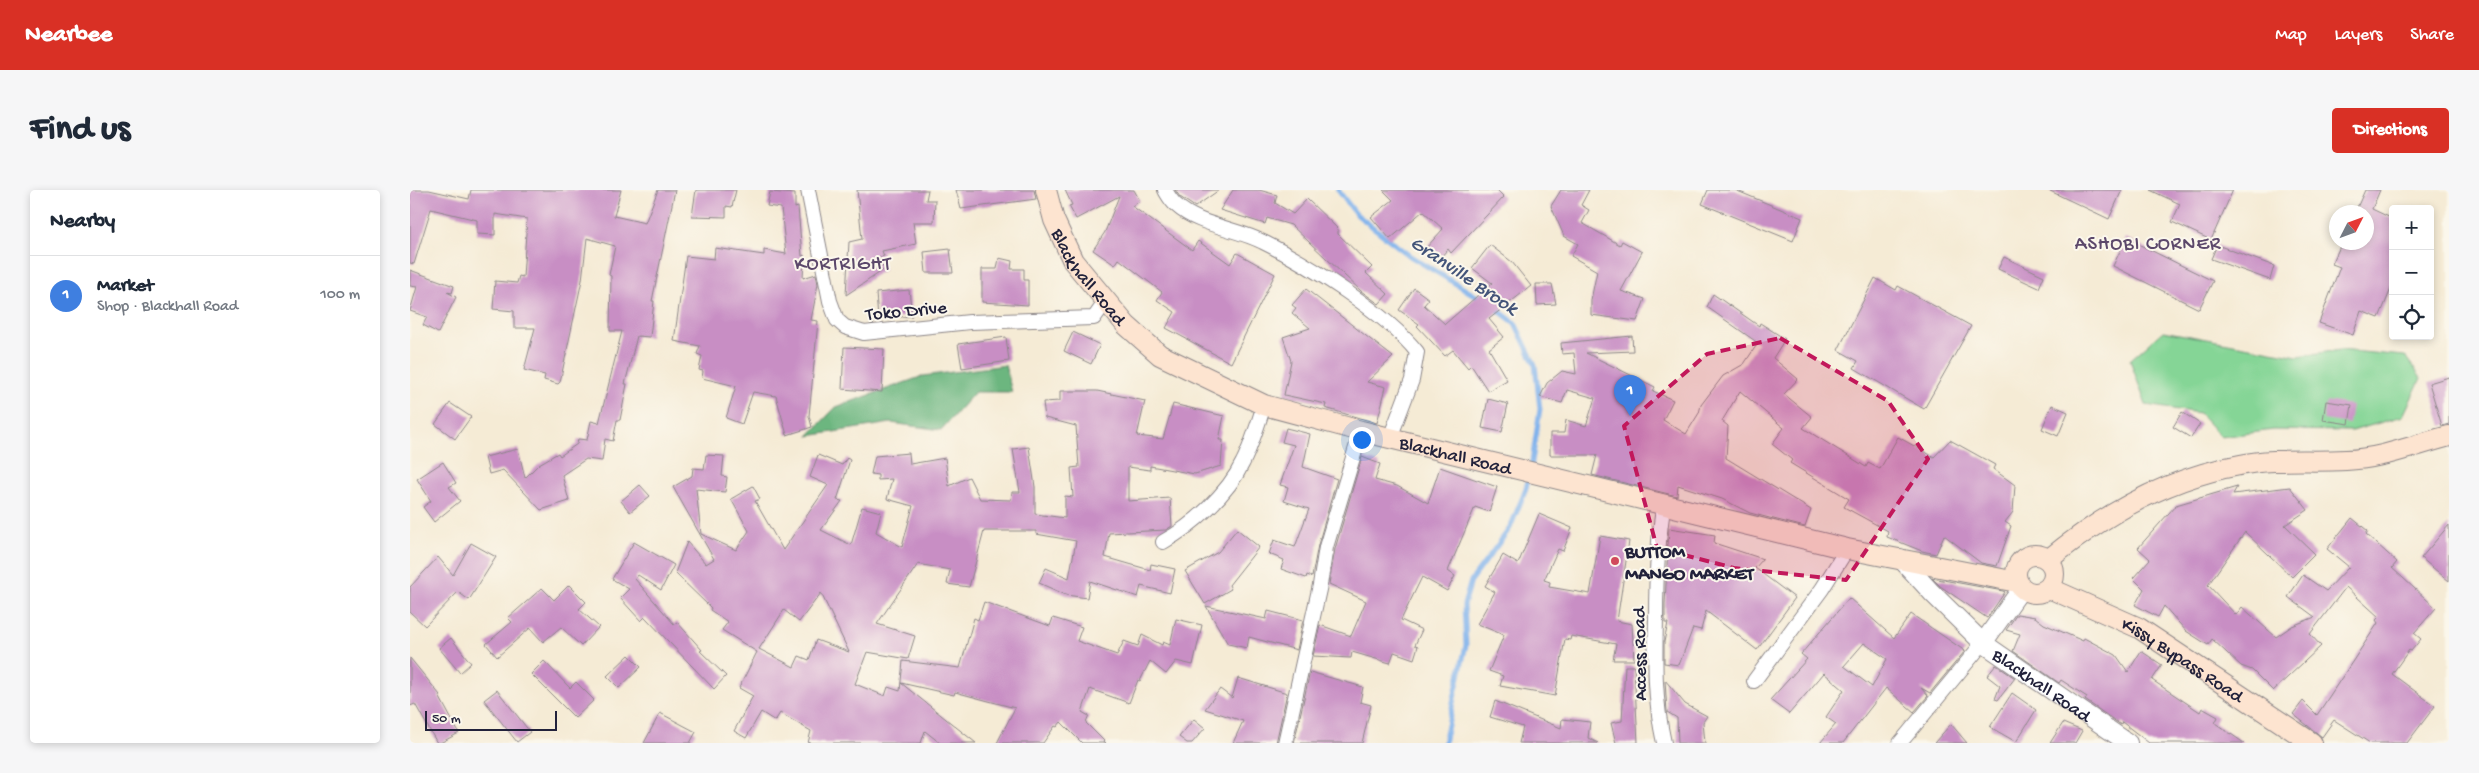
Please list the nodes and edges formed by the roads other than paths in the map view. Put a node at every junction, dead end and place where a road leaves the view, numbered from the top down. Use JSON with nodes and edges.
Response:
{"nodes":[{"id":1,"x":808,"y":190,"type":"edge"},
{"id":2,"x":1046,"y":190,"type":"edge"},
{"id":3,"x":1165,"y":190,"type":"edge"},
{"id":4,"x":1106,"y":301,"type":"junction"},
{"id":5,"x":1264,"y":405,"type":"junction"},
{"id":6,"x":1361,"y":432,"type":"junction"},
{"id":7,"x":2449,"y":436,"type":"edge"},
{"id":8,"x":1390,"y":438,"type":"junction"},
{"id":9,"x":1664,"y":504,"type":"junction"},
{"id":10,"x":1162,"y":542,"type":"dead end"},
{"id":11,"x":1846,"y":549,"type":"junction"},
{"id":12,"x":1900,"y":558,"type":"junction"},
{"id":13,"x":2048,"y":560,"type":"junction"},
{"id":14,"x":2019,"y":585,"type":"junction"},
{"id":15,"x":2049,"y":588,"type":"junction"},
{"id":16,"x":1983,"y":643,"type":"junction"},
{"id":17,"x":1754,"y":681,"type":"dead end"},
{"id":18,"x":1285,"y":743,"type":"edge"},
{"id":19,"x":1664,"y":743,"type":"edge"},
{"id":20,"x":1900,"y":743,"type":"edge"},
{"id":21,"x":2128,"y":743,"type":"edge"},
{"id":22,"x":2312,"y":743,"type":"edge"}],
"edges":[{"from":1,"to":4,"type":"street","name":"Toko Drive"},
{"from":2,"to":4,"type":"main road","name":"Blackhall Road"},
{"from":3,"to":8,"type":"street"},
{"from":4,"to":5,"type":"main road","name":"Blackhall Road"},
{"from":5,"to":6,"type":"main road","name":"Blackhall Road"},
{"from":5,"to":10,"type":"street"},
{"from":6,"to":8,"type":"main road","name":"Blackhall Road"},
{"from":6,"to":18,"type":"street"},
{"from":7,"to":13,"type":"main road"},
{"from":8,"to":9,"type":"main road","name":"Blackhall Road"},
{"from":9,"to":11,"type":"main road","name":"Blackhall Road"},
{"from":9,"to":19,"type":"street","name":"Access Road"},
{"from":11,"to":12,"type":"main road","name":"Blackhall Road"},
{"from":11,"to":17,"type":"street"},
{"from":12,"to":14,"type":"main road","name":"Blackhall Road"},
{"from":12,"to":16,"type":"street","name":"Blackhall Road"},
{"from":13,"to":14,"type":"main road"},
{"from":13,"to":15,"type":"main road"},
{"from":14,"to":15,"type":"main road"},
{"from":14,"to":16,"type":"street"},
{"from":15,"to":22,"type":"main road","name":"Kissy Bypass Road"},
{"from":16,"to":20,"type":"street","name":"Blackhall Road"},
{"from":16,"to":21,"type":"street","name":"Blackhall Road"}]}
